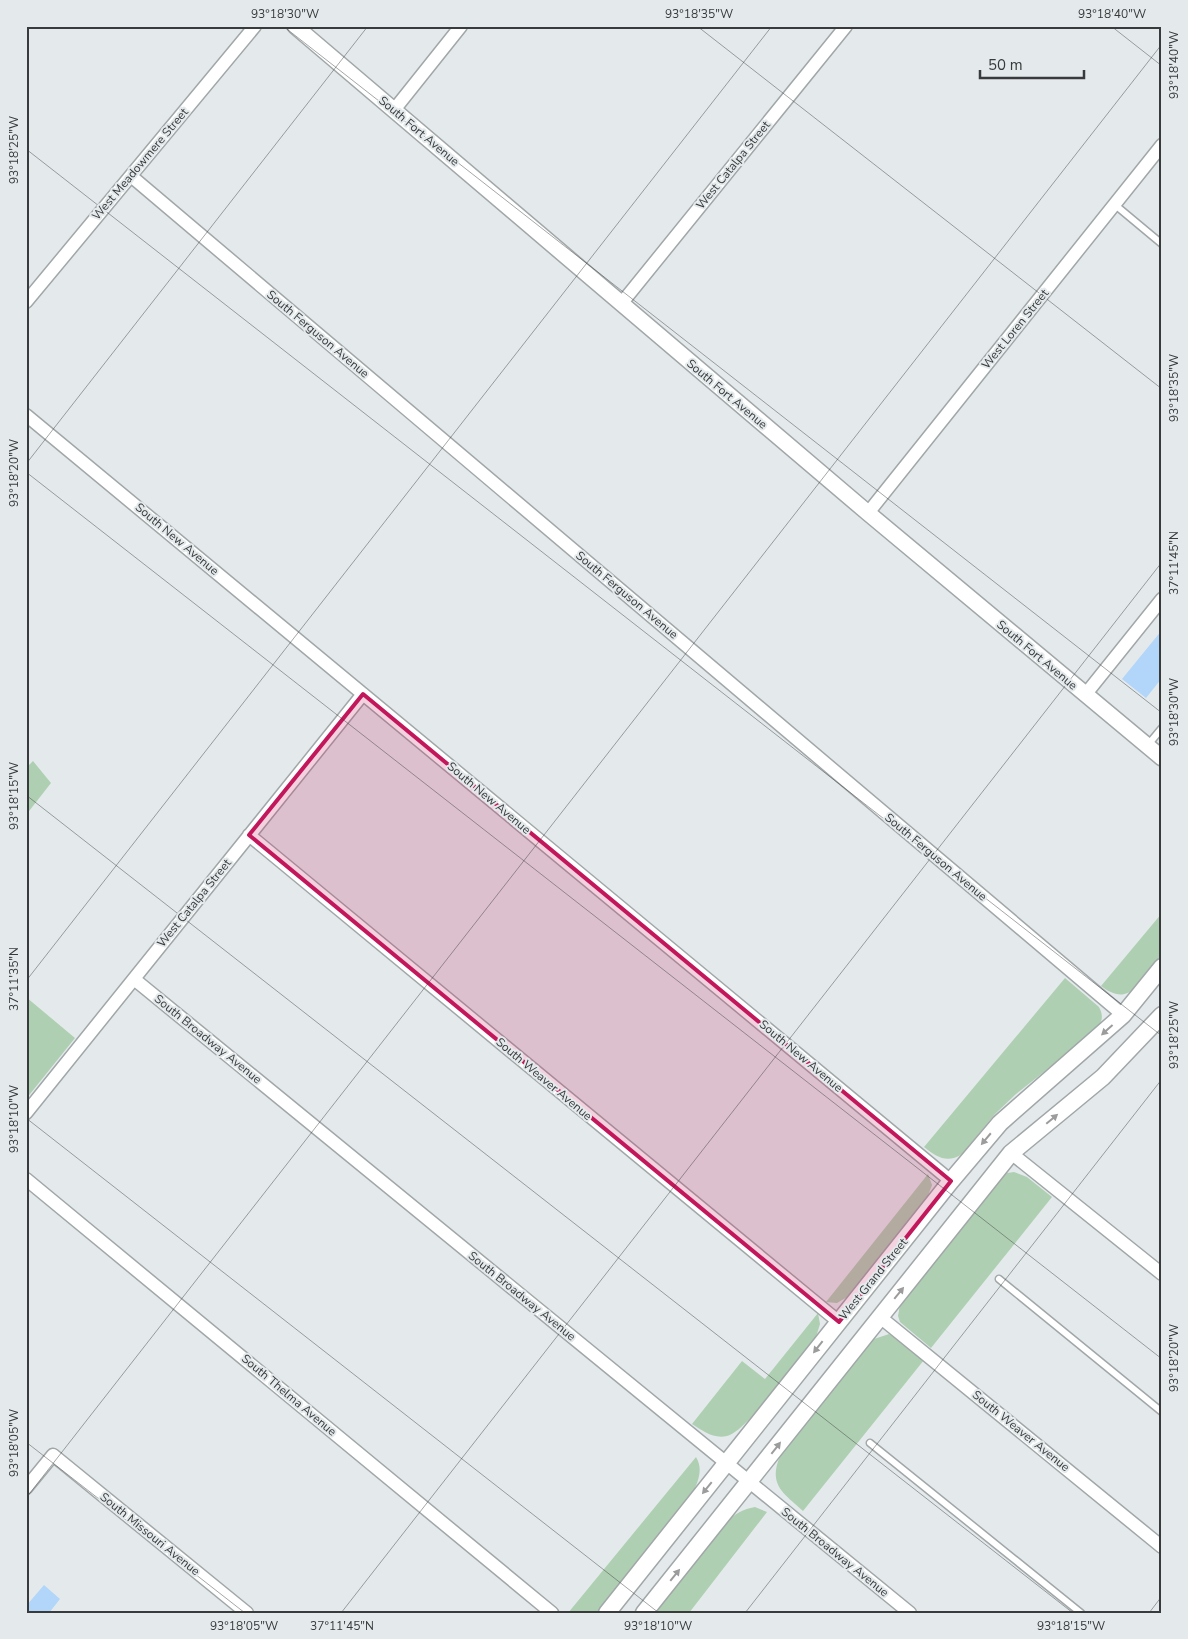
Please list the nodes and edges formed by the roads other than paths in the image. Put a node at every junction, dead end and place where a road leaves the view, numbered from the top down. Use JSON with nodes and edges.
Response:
{"nodes":[{"id":1,"x":254,"y":26,"type":"edge"},
{"id":2,"x":295,"y":26,"type":"edge"},
{"id":3,"x":461,"y":26,"type":"edge"},
{"id":4,"x":846,"y":26,"type":"edge"},
{"id":5,"x":394,"y":110,"type":"junction"},
{"id":6,"x":1162,"y":145,"type":"edge"},
{"id":7,"x":131,"y":176,"type":"junction"},
{"id":8,"x":1114,"y":204,"type":"junction"},
{"id":9,"x":1162,"y":244,"type":"edge"},
{"id":10,"x":26,"y":302,"type":"edge"},
{"id":11,"x":621,"y":304,"type":"junction"},
{"id":12,"x":26,"y":415,"type":"edge"},
{"id":13,"x":868,"y":513,"type":"junction"},
{"id":14,"x":1162,"y":599,"type":"edge"},
{"id":15,"x":363,"y":694,"type":"junction"},
{"id":16,"x":1085,"y":696,"type":"junction"},
{"id":17,"x":1162,"y":728,"type":"edge"},
{"id":18,"x":1147,"y":746,"type":"junction"},
{"id":19,"x":1162,"y":758,"type":"edge"},
{"id":20,"x":249,"y":835,"type":"junction"},
{"id":21,"x":1162,"y":967,"type":"edge"},
{"id":22,"x":134,"y":979,"type":"junction"},
{"id":23,"x":1123,"y":1015,"type":"junction"},
{"id":24,"x":1162,"y":1015,"type":"edge"},
{"id":25,"x":26,"y":1114,"type":"edge"},
{"id":26,"x":1011,"y":1153,"type":"junction"},
{"id":27,"x":26,"y":1179,"type":"edge"},
{"id":28,"x":951,"y":1180,"type":"junction"},
{"id":29,"x":1162,"y":1274,"type":"edge"},
{"id":30,"x":999,"y":1279,"type":"dead end"},
{"id":31,"x":880,"y":1317,"type":"junction"},
{"id":32,"x":838,"y":1322,"type":"junction"},
{"id":33,"x":1162,"y":1412,"type":"edge"},
{"id":34,"x":870,"y":1443,"type":"dead end"},
{"id":35,"x":727,"y":1463,"type":"junction"},
{"id":36,"x":749,"y":1482,"type":"junction"},
{"id":37,"x":26,"y":1488,"type":"edge"},
{"id":38,"x":1162,"y":1547,"type":"edge"},
{"id":39,"x":247,"y":1613,"type":"edge"},
{"id":40,"x":552,"y":1613,"type":"edge"},
{"id":41,"x":607,"y":1613,"type":"edge"},
{"id":42,"x":644,"y":1613,"type":"edge"},
{"id":43,"x":910,"y":1613,"type":"edge"},
{"id":44,"x":1081,"y":1613,"type":"edge"}],
"edges":[{"from":1,"to":7,"type":"street","name":"West Meadowmere Street"},
{"from":2,"to":5,"type":"street","name":"South Fort Avenue"},
{"from":3,"to":5,"type":"street"},
{"from":4,"to":11,"type":"street","name":"West Catalpa Street"},
{"from":5,"to":11,"type":"street","name":"South Fort Avenue"},
{"from":6,"to":8,"type":"street","name":"West Loren Street"},
{"from":7,"to":10,"type":"street","name":"West Meadowmere Street"},
{"from":7,"to":23,"type":"street","name":"South Ferguson Avenue"},
{"from":8,"to":9,"type":"lane"},
{"from":8,"to":13,"type":"street","name":"West Loren Street"},
{"from":11,"to":13,"type":"street","name":"South Fort Avenue"},
{"from":12,"to":15,"type":"street","name":"South New Avenue"},
{"from":13,"to":16,"type":"street","name":"South Fort Avenue"},
{"from":14,"to":16,"type":"street"},
{"from":15,"to":20,"type":"street","name":"West Catalpa Street"},
{"from":15,"to":28,"type":"street","name":"South New Avenue"},
{"from":16,"to":18,"type":"street","name":"South Fort Avenue"},
{"from":17,"to":18,"type":"lane"},
{"from":18,"to":19,"type":"street","name":"South Fort Avenue"},
{"from":20,"to":22,"type":"street","name":"West Catalpa Street"},
{"from":20,"to":32,"type":"street","name":"South Weaver Avenue"},
{"from":21,"to":23,"type":"main road","name":"West Grand Street"},
{"from":22,"to":25,"type":"street","name":"West Catalpa Street"},
{"from":22,"to":35,"type":"street","name":"South Broadway Avenue"},
{"from":23,"to":28,"type":"main road","name":"West Grand Street","one_way":true},
{"from":26,"to":24,"type":"main road","one_way":true},
{"from":26,"to":29,"type":"street"},
{"from":31,"to":26,"type":"main road","one_way":true},
{"from":27,"to":40,"type":"street","name":"South Thelma Avenue"},
{"from":28,"to":32,"type":"main road","name":"West Grand Street"},
{"from":30,"to":33,"type":"lane"},
{"from":36,"to":31,"type":"main road","one_way":true},
{"from":31,"to":38,"type":"street","name":"South Weaver Avenue"},
{"from":32,"to":35,"type":"main road","name":"West Grand Street","one_way":true},
{"from":34,"to":44,"type":"lane"},
{"from":35,"to":36,"type":"street","name":"South Broadway Avenue"},
{"from":35,"to":41,"type":"main road","name":"West Grand Street","one_way":true},
{"from":42,"to":36,"type":"main road","one_way":true},
{"from":36,"to":43,"type":"street","name":"South Broadway Avenue"},
{"from":37,"to":39,"type":"street","name":"South Missouri Avenue"}]}
